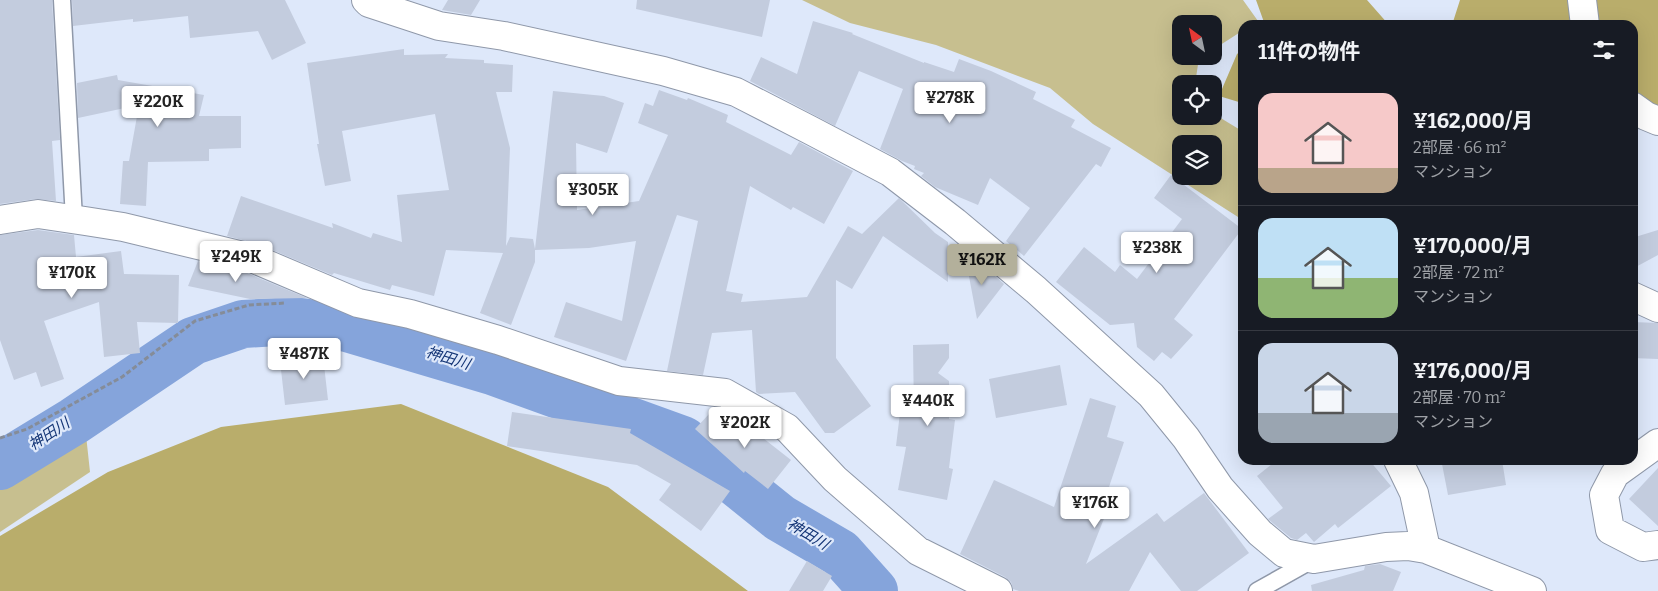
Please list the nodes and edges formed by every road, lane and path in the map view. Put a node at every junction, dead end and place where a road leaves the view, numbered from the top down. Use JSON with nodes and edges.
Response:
{"nodes":[{"id":1,"x":62,"y":0,"type":"edge"},
{"id":2,"x":366,"y":0,"type":"edge"},
{"id":3,"x":1582,"y":0,"type":"edge"},
{"id":4,"x":1584,"y":20,"type":"edge"},
{"id":5,"x":1638,"y":110,"type":"edge"},
{"id":6,"x":1658,"y":121,"type":"edge"},
{"id":7,"x":74,"y":219,"type":"junction"},
{"id":8,"x":0,"y":220,"type":"edge"},
{"id":9,"x":1658,"y":284,"type":"edge"},
{"id":10,"x":1638,"y":290,"type":"edge"},
{"id":11,"x":1638,"y":299,"type":"edge"},
{"id":12,"x":294,"y":303,"type":"dead end"},
{"id":13,"x":1658,"y":308,"type":"edge"},
{"id":14,"x":0,"y":438,"type":"edge"},
{"id":15,"x":1658,"y":443,"type":"edge"},
{"id":16,"x":1638,"y":457,"type":"edge"},
{"id":17,"x":1400,"y":465,"type":"edge"},
{"id":18,"x":1627,"y":465,"type":"edge"},
{"id":19,"x":1658,"y":545,"type":"edge"},
{"id":20,"x":1426,"y":549,"type":"junction"},
{"id":21,"x":1314,"y":559,"type":"junction"},
{"id":22,"x":998,"y":591,"type":"edge"},
{"id":23,"x":1257,"y":591,"type":"edge"},
{"id":24,"x":1532,"y":591,"type":"edge"}],
"edges":[{"from":1,"to":7,"type":"lane"},
{"from":2,"to":21,"type":"street"},
{"from":3,"to":4,"type":"street"},
{"from":5,"to":6,"type":"street"},
{"from":7,"to":8,"type":"street"},
{"from":7,"to":22,"type":"street"},
{"from":9,"to":10,"type":"street"},
{"from":11,"to":13,"type":"street"},
{"from":12,"to":14,"type":"path"},
{"from":15,"to":16,"type":"street"},
{"from":17,"to":20,"type":"street"},
{"from":18,"to":19,"type":"street"},
{"from":20,"to":21,"type":"street"},
{"from":20,"to":24,"type":"street"},
{"from":21,"to":23,"type":"lane"}]}
